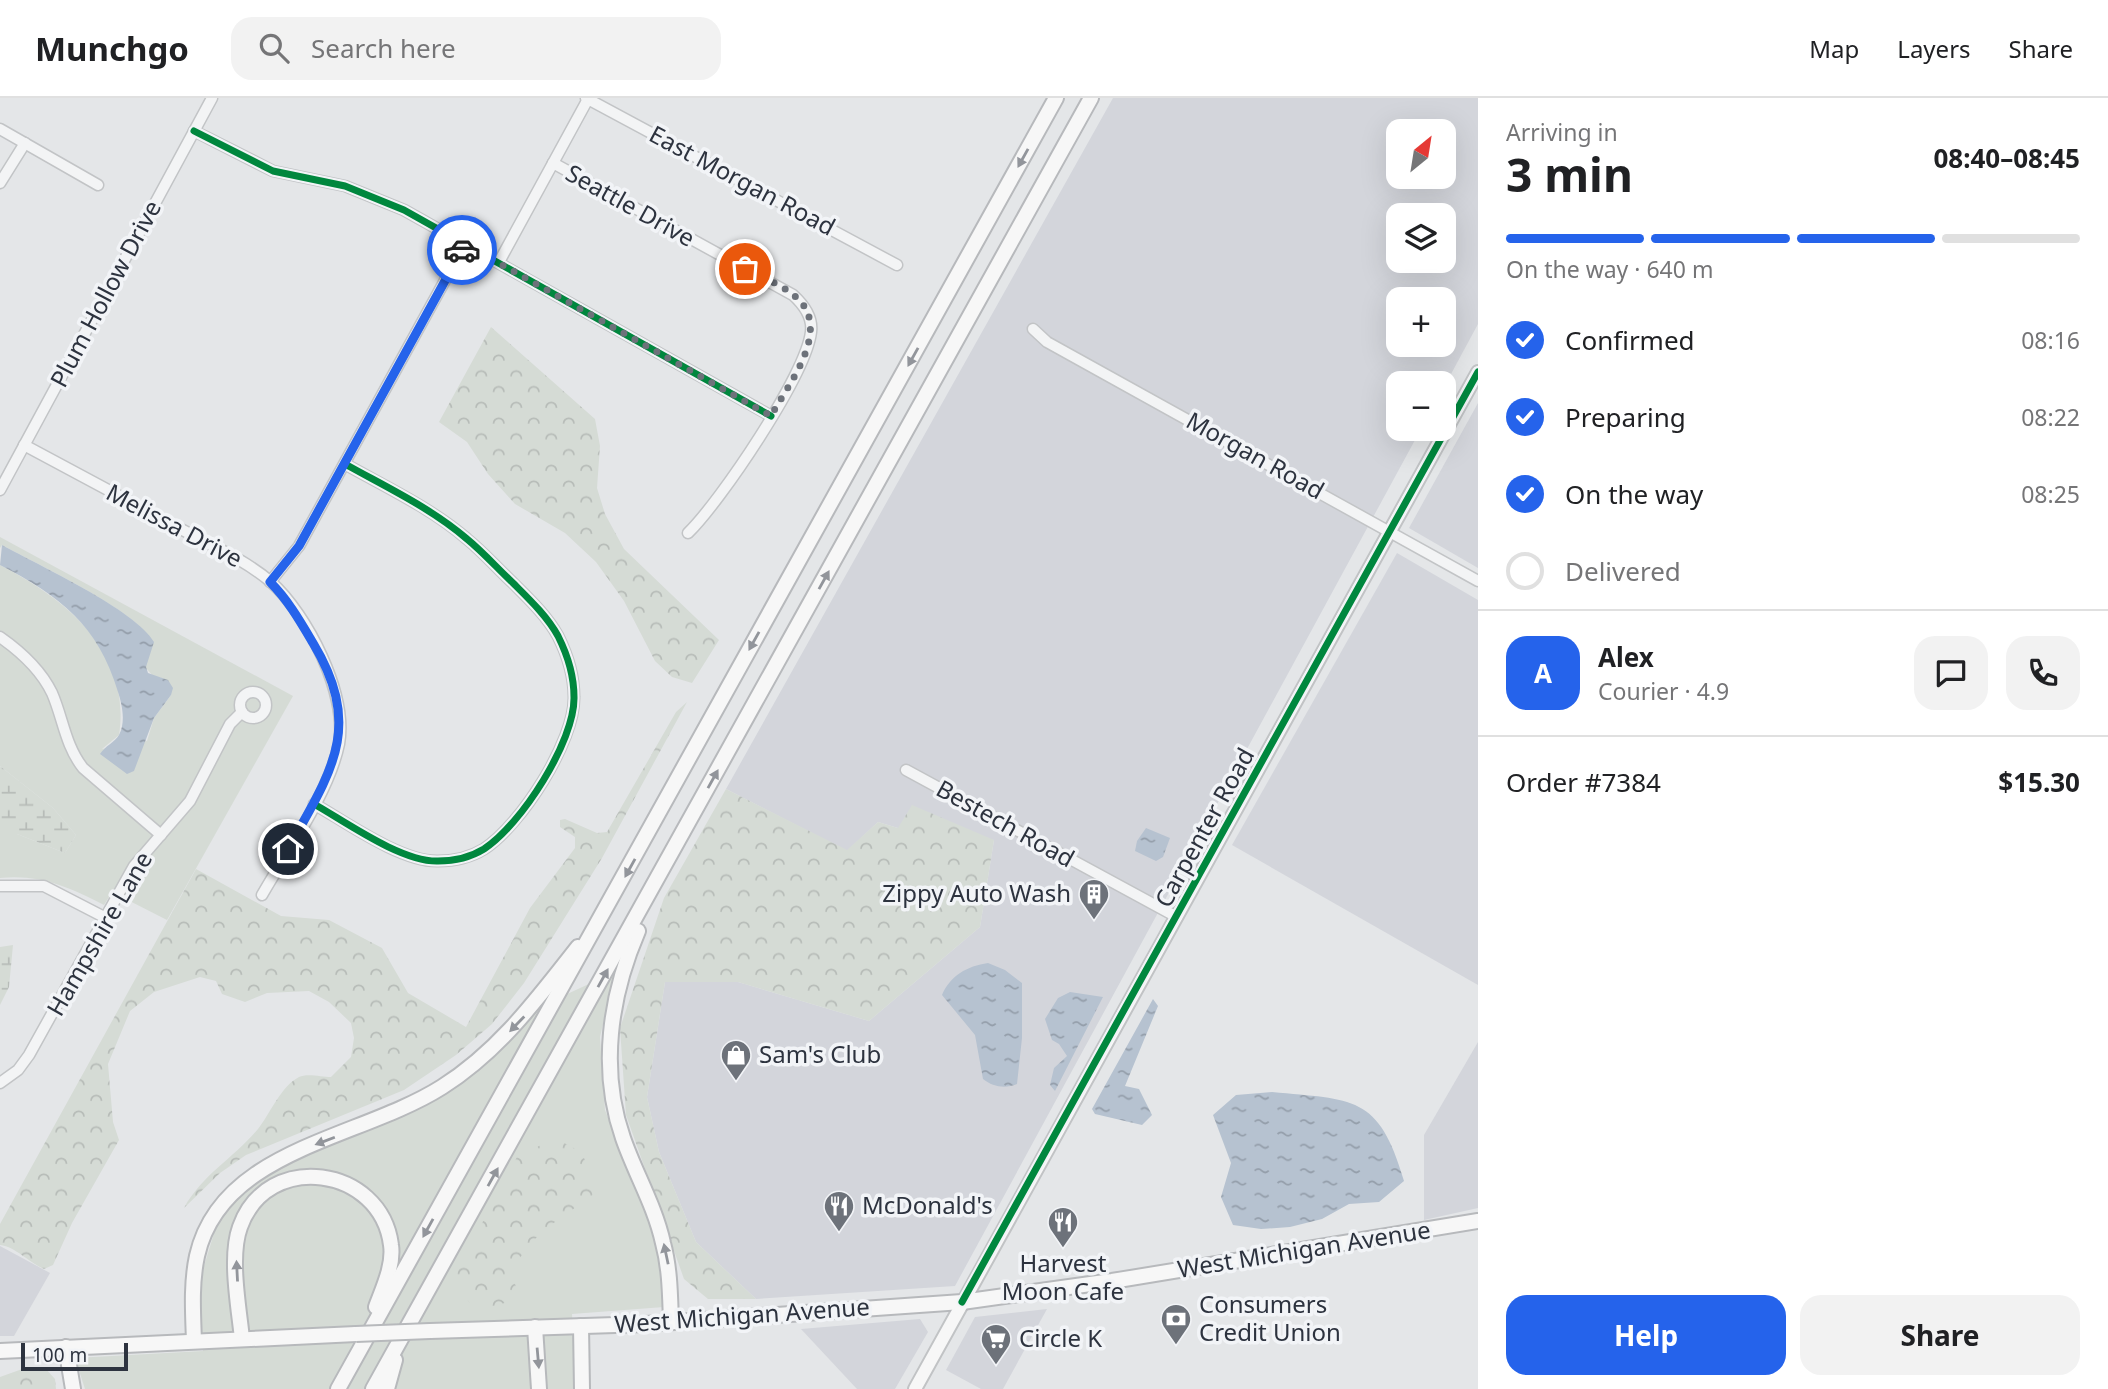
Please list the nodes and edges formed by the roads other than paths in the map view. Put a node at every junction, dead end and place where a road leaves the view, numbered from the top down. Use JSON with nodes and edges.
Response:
{"nodes":[{"id":1,"x":212,"y":98,"type":"edge"},
{"id":2,"x":587,"y":98,"type":"edge"},
{"id":3,"x":1054,"y":98,"type":"edge"},
{"id":4,"x":1091,"y":98,"type":"edge"},
{"id":5,"x":0,"y":129,"type":"edge"},
{"id":6,"x":194,"y":131,"type":"junction"},
{"id":7,"x":25,"y":143,"type":"junction"},
{"id":8,"x":553,"y":163,"type":"junction"},
{"id":9,"x":0,"y":183,"type":"edge"},
{"id":10,"x":97,"y":185,"type":"dead end"},
{"id":11,"x":465,"y":244,"type":"junction"},
{"id":12,"x":499,"y":262,"type":"junction"},
{"id":13,"x":897,"y":265,"type":"dead end"},
{"id":14,"x":1033,"y":329,"type":"dead end"},
{"id":15,"x":1478,"y":372,"type":"edge"},
{"id":16,"x":771,"y":416,"type":"junction"},
{"id":17,"x":24,"y":445,"type":"junction"},
{"id":18,"x":345,"y":464,"type":"junction"},
{"id":19,"x":0,"y":490,"type":"edge"},
{"id":20,"x":1391,"y":530,"type":"junction"},
{"id":21,"x":688,"y":533,"type":"dead end"},
{"id":22,"x":1478,"y":581,"type":"edge"},
{"id":23,"x":270,"y":582,"type":"junction"},
{"id":24,"x":0,"y":637,"type":"edge"},
{"id":25,"x":242,"y":712,"type":"dead end"},
{"id":26,"x":906,"y":770,"type":"dead end"},
{"id":27,"x":314,"y":804,"type":"junction"},
{"id":28,"x":161,"y":835,"type":"junction"},
{"id":29,"x":674,"y":850,"type":"junction"},
{"id":30,"x":0,"y":886,"type":"edge"},
{"id":31,"x":262,"y":895,"type":"dead end"},
{"id":32,"x":605,"y":913,"type":"junction"},
{"id":33,"x":106,"y":918,"type":"junction"},
{"id":34,"x":1177,"y":918,"type":"junction"},
{"id":35,"x":0,"y":1083,"type":"edge"},
{"id":36,"x":1478,"y":1221,"type":"edge"},
{"id":37,"x":962,"y":1302,"type":"junction"},
{"id":38,"x":671,"y":1322,"type":"junction"},
{"id":39,"x":581,"y":1326,"type":"junction"},
{"id":40,"x":535,"y":1327,"type":"junction"},
{"id":41,"x":405,"y":1328,"type":"junction"},
{"id":42,"x":242,"y":1339,"type":"junction"},
{"id":43,"x":359,"y":1340,"type":"junction"},
{"id":44,"x":194,"y":1341,"type":"junction"},
{"id":45,"x":66,"y":1347,"type":"junction"},
{"id":46,"x":0,"y":1351,"type":"edge"},
{"id":47,"x":73,"y":1389,"type":"edge"},
{"id":48,"x":338,"y":1389,"type":"edge"},
{"id":49,"x":373,"y":1389,"type":"edge"},
{"id":50,"x":387,"y":1389,"type":"edge"},
{"id":51,"x":539,"y":1389,"type":"edge"},
{"id":52,"x":582,"y":1389,"type":"edge"},
{"id":53,"x":915,"y":1389,"type":"edge"}],
"edges":[{"from":1,"to":6,"type":"street","name":"Plum Hollow Drive"},
{"from":2,"to":8,"type":"street"},
{"from":2,"to":13,"type":"street","name":"East Morgan Road"},
{"from":3,"to":32,"type":"highway","one_way":true},
{"from":29,"to":4,"type":"highway","one_way":true},
{"from":5,"to":7,"type":"street"},
{"from":6,"to":11,"type":"street"},
{"from":6,"to":17,"type":"street","name":"Plum Hollow Drive"},
{"from":7,"to":9,"type":"street"},
{"from":7,"to":10,"type":"street"},
{"from":8,"to":12,"type":"street"},
{"from":8,"to":16,"type":"street","name":"Seattle Drive"},
{"from":11,"to":12,"type":"street"},
{"from":11,"to":18,"type":"street"},
{"from":12,"to":16,"type":"street"},
{"from":14,"to":20,"type":"street","name":"Morgan Road"},
{"from":15,"to":20,"type":"main road","name":"Carpenter Road"},
{"from":16,"to":21,"type":"street","name":"Seattle Drive"},
{"from":17,"to":19,"type":"street","name":"Plum Hollow Drive"},
{"from":17,"to":23,"type":"street","name":"Melissa Drive"},
{"from":18,"to":23,"type":"street"},
{"from":18,"to":27,"type":"street"},
{"from":20,"to":22,"type":"street","name":"Morgan Road"},
{"from":20,"to":34,"type":"main road","name":"Carpenter Road"},
{"from":23,"to":27,"type":"street","name":"Melissa Drive"},
{"from":24,"to":28,"type":"street"},
{"from":25,"to":28,"type":"street","name":"Hampshire Lane"},
{"from":26,"to":34,"type":"street","name":"Bestech Road"},
{"from":27,"to":31,"type":"street","name":"Melissa Drive"},
{"from":28,"to":33,"type":"street","name":"Hampshire Lane"},
{"from":38,"to":29,"type":"highway","one_way":true},
{"from":41,"to":29,"type":"highway","one_way":true},
{"from":30,"to":33,"type":"street"},
{"from":32,"to":43,"type":"highway","one_way":true},
{"from":32,"to":44,"type":"highway","one_way":true},
{"from":33,"to":35,"type":"street","name":"Hampshire Lane"},
{"from":34,"to":37,"type":"main road","name":"Carpenter Road"},
{"from":36,"to":37,"type":"highway","name":"West Michigan Avenue"},
{"from":37,"to":38,"type":"highway","name":"West Michigan Avenue"},
{"from":37,"to":53,"type":"main road","name":"Carpenter Road"},
{"from":38,"to":39,"type":"highway","name":"West Michigan Avenue"},
{"from":39,"to":40,"type":"highway","name":"West Michigan Avenue"},
{"from":39,"to":52,"type":"highway"},
{"from":40,"to":43,"type":"highway","name":"West Michigan Avenue","bridge":true},
{"from":40,"to":51,"type":"highway","one_way":true},
{"from":41,"to":49,"type":"highway"},
{"from":41,"to":50,"type":"highway"},
{"from":42,"to":43,"type":"highway","name":"West Michigan Avenue"},
{"from":42,"to":43,"type":"highway","one_way":true},
{"from":42,"to":44,"type":"highway","name":"West Michigan Avenue"},
{"from":43,"to":48,"type":"highway"},
{"from":44,"to":45,"type":"highway","name":"West Michigan Avenue"},
{"from":45,"to":46,"type":"highway","name":"West Michigan Avenue"},
{"from":45,"to":47,"type":"highway"}]}
